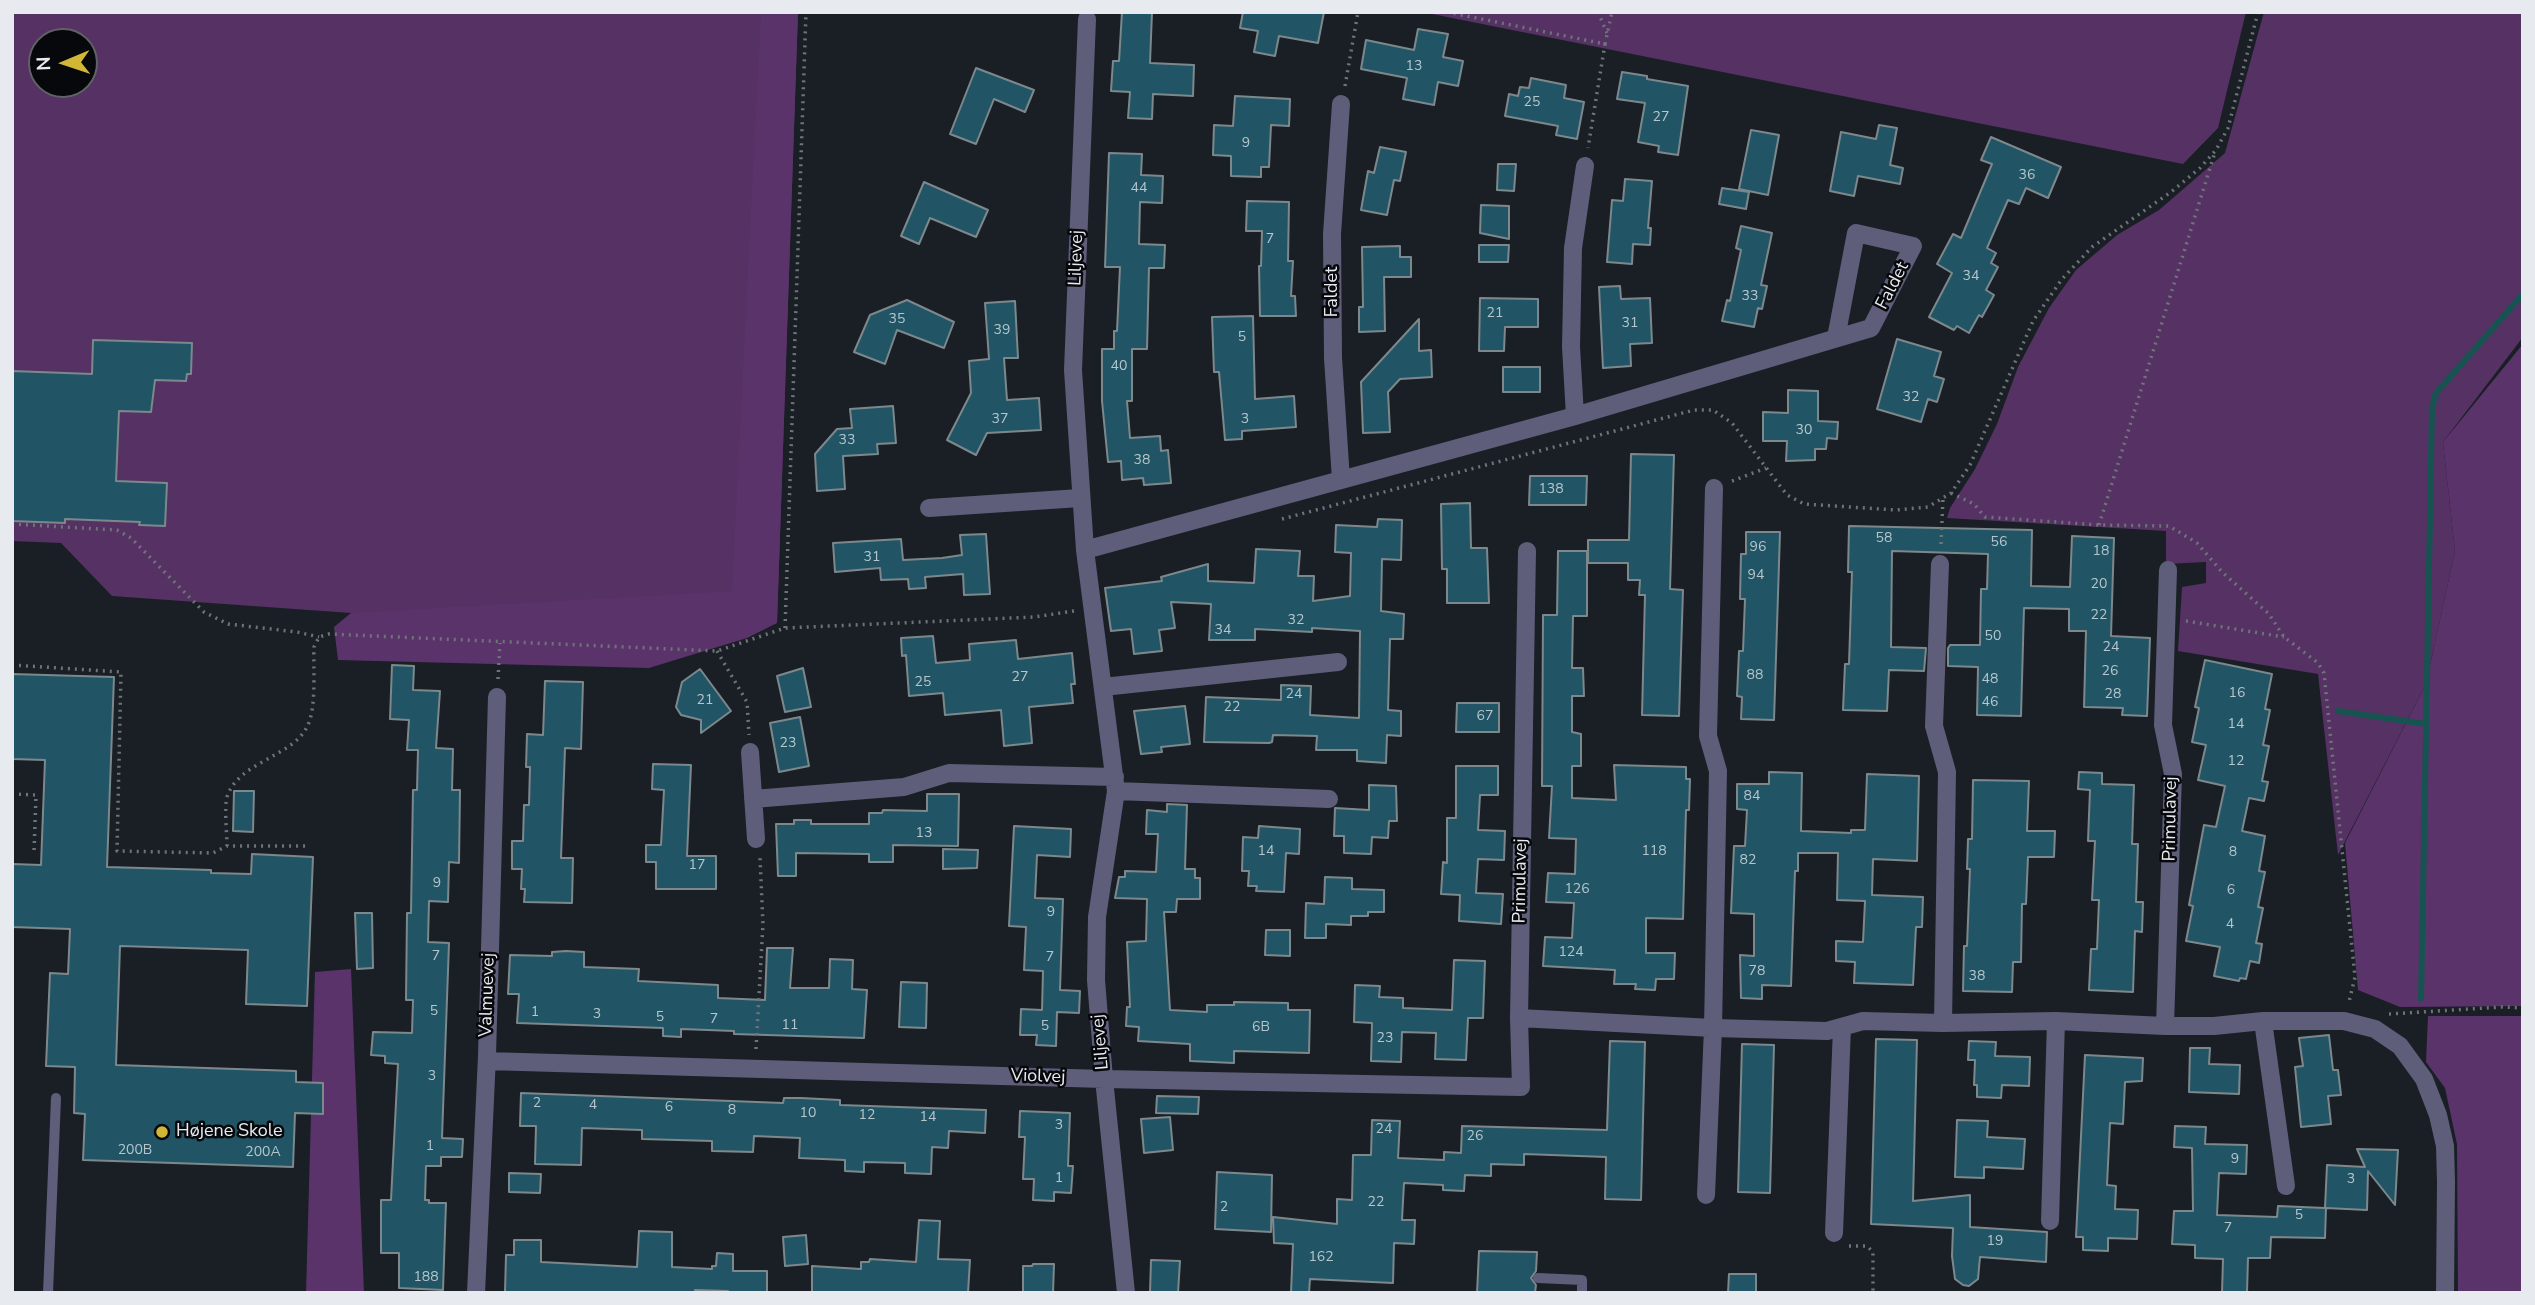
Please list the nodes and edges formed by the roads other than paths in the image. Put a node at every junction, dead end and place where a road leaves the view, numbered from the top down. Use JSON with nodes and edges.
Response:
{"nodes":[{"id":1,"x":1087,"y":19,"type":"dead end"},
{"id":2,"x":1341,"y":104,"type":"road end"},
{"id":3,"x":1585,"y":166,"type":"road end"},
{"id":4,"x":1836,"y":338,"type":"junction"},
{"id":5,"x":1575,"y":416,"type":"junction"},
{"id":6,"x":1341,"y":480,"type":"junction"},
{"id":7,"x":1714,"y":488,"type":"road end"},
{"id":8,"x":1080,"y":498,"type":"junction"},
{"id":9,"x":929,"y":508,"type":"dead end"},
{"id":10,"x":1085,"y":550,"type":"junction"},
{"id":11,"x":1527,"y":551,"type":"dead end"},
{"id":12,"x":1940,"y":564,"type":"road end"},
{"id":13,"x":2168,"y":570,"type":"dead end"},
{"id":14,"x":1338,"y":662,"type":"dead end"},
{"id":15,"x":1103,"y":687,"type":"junction"},
{"id":16,"x":497,"y":697,"type":"road end"},
{"id":17,"x":750,"y":752,"type":"road end"},
{"id":18,"x":1116,"y":784,"type":"junction"},
{"id":19,"x":753,"y":799,"type":"junction"},
{"id":20,"x":1329,"y":799,"type":"dead end"},
{"id":21,"x":756,"y":839,"type":"road end"},
{"id":22,"x":1519,"y":1018,"type":"junction"},
{"id":23,"x":2056,"y":1021,"type":"junction"},
{"id":24,"x":2263,"y":1021,"type":"junction"},
{"id":25,"x":1943,"y":1023,"type":"junction"},
{"id":26,"x":2165,"y":1026,"type":"junction"},
{"id":27,"x":1842,"y":1027,"type":"junction"},
{"id":28,"x":1713,"y":1028,"type":"junction"},
{"id":29,"x":487,"y":1061,"type":"junction"},
{"id":30,"x":1104,"y":1079,"type":"junction"},
{"id":31,"x":56,"y":1098,"type":"dead end"},
{"id":32,"x":2286,"y":1186,"type":"dead end"},
{"id":33,"x":1706,"y":1195,"type":"dead end"},
{"id":34,"x":2050,"y":1221,"type":"dead end"},
{"id":35,"x":1834,"y":1233,"type":"dead end"},
{"id":36,"x":1538,"y":1278,"type":"dead end"},
{"id":37,"x":48,"y":1293,"type":"edge"},
{"id":38,"x":476,"y":1293,"type":"edge"},
{"id":39,"x":1126,"y":1293,"type":"edge"},
{"id":40,"x":1582,"y":1293,"type":"edge"},
{"id":41,"x":2445,"y":1293,"type":"edge"}],
"edges":[{"from":1,"to":8,"type":"street","name":"Liljevej"},
{"from":2,"to":6,"type":"street","name":"Faldet"},
{"from":3,"to":5,"type":"street"},
{"from":4,"to":4,"type":"street","name":"Faldet"},
{"from":4,"to":5,"type":"street","name":"Faldet"},
{"from":5,"to":6,"type":"street","name":"Faldet"},
{"from":6,"to":10,"type":"street","name":"Faldet"},
{"from":7,"to":28,"type":"street"},
{"from":8,"to":9,"type":"street"},
{"from":8,"to":10,"type":"street","name":"Liljevej"},
{"from":10,"to":15,"type":"street","name":"Liljevej"},
{"from":11,"to":22,"type":"street","name":"Primulavej"},
{"from":12,"to":25,"type":"street"},
{"from":13,"to":26,"type":"street","name":"Primulavej"},
{"from":14,"to":15,"type":"street"},
{"from":15,"to":18,"type":"street","name":"Liljevej"},
{"from":16,"to":29,"type":"street","name":"Valmuevej"},
{"from":17,"to":19,"type":"street"},
{"from":18,"to":19,"type":"street"},
{"from":18,"to":20,"type":"street"},
{"from":18,"to":30,"type":"street","name":"Liljevej"},
{"from":19,"to":21,"type":"street"},
{"from":22,"to":28,"type":"street"},
{"from":22,"to":30,"type":"street","name":"Violvej"},
{"from":23,"to":25,"type":"street"},
{"from":23,"to":26,"type":"street"},
{"from":23,"to":34,"type":"street"},
{"from":24,"to":26,"type":"street"},
{"from":24,"to":32,"type":"street"},
{"from":24,"to":41,"type":"street"},
{"from":25,"to":27,"type":"street"},
{"from":27,"to":28,"type":"street"},
{"from":27,"to":35,"type":"street"},
{"from":28,"to":33,"type":"street"},
{"from":29,"to":30,"type":"street","name":"Violvej"},
{"from":29,"to":38,"type":"street","name":"Valmuevej"},
{"from":30,"to":39,"type":"street","name":"Liljevej"},
{"from":31,"to":37,"type":"lane"},
{"from":36,"to":40,"type":"lane"}]}
